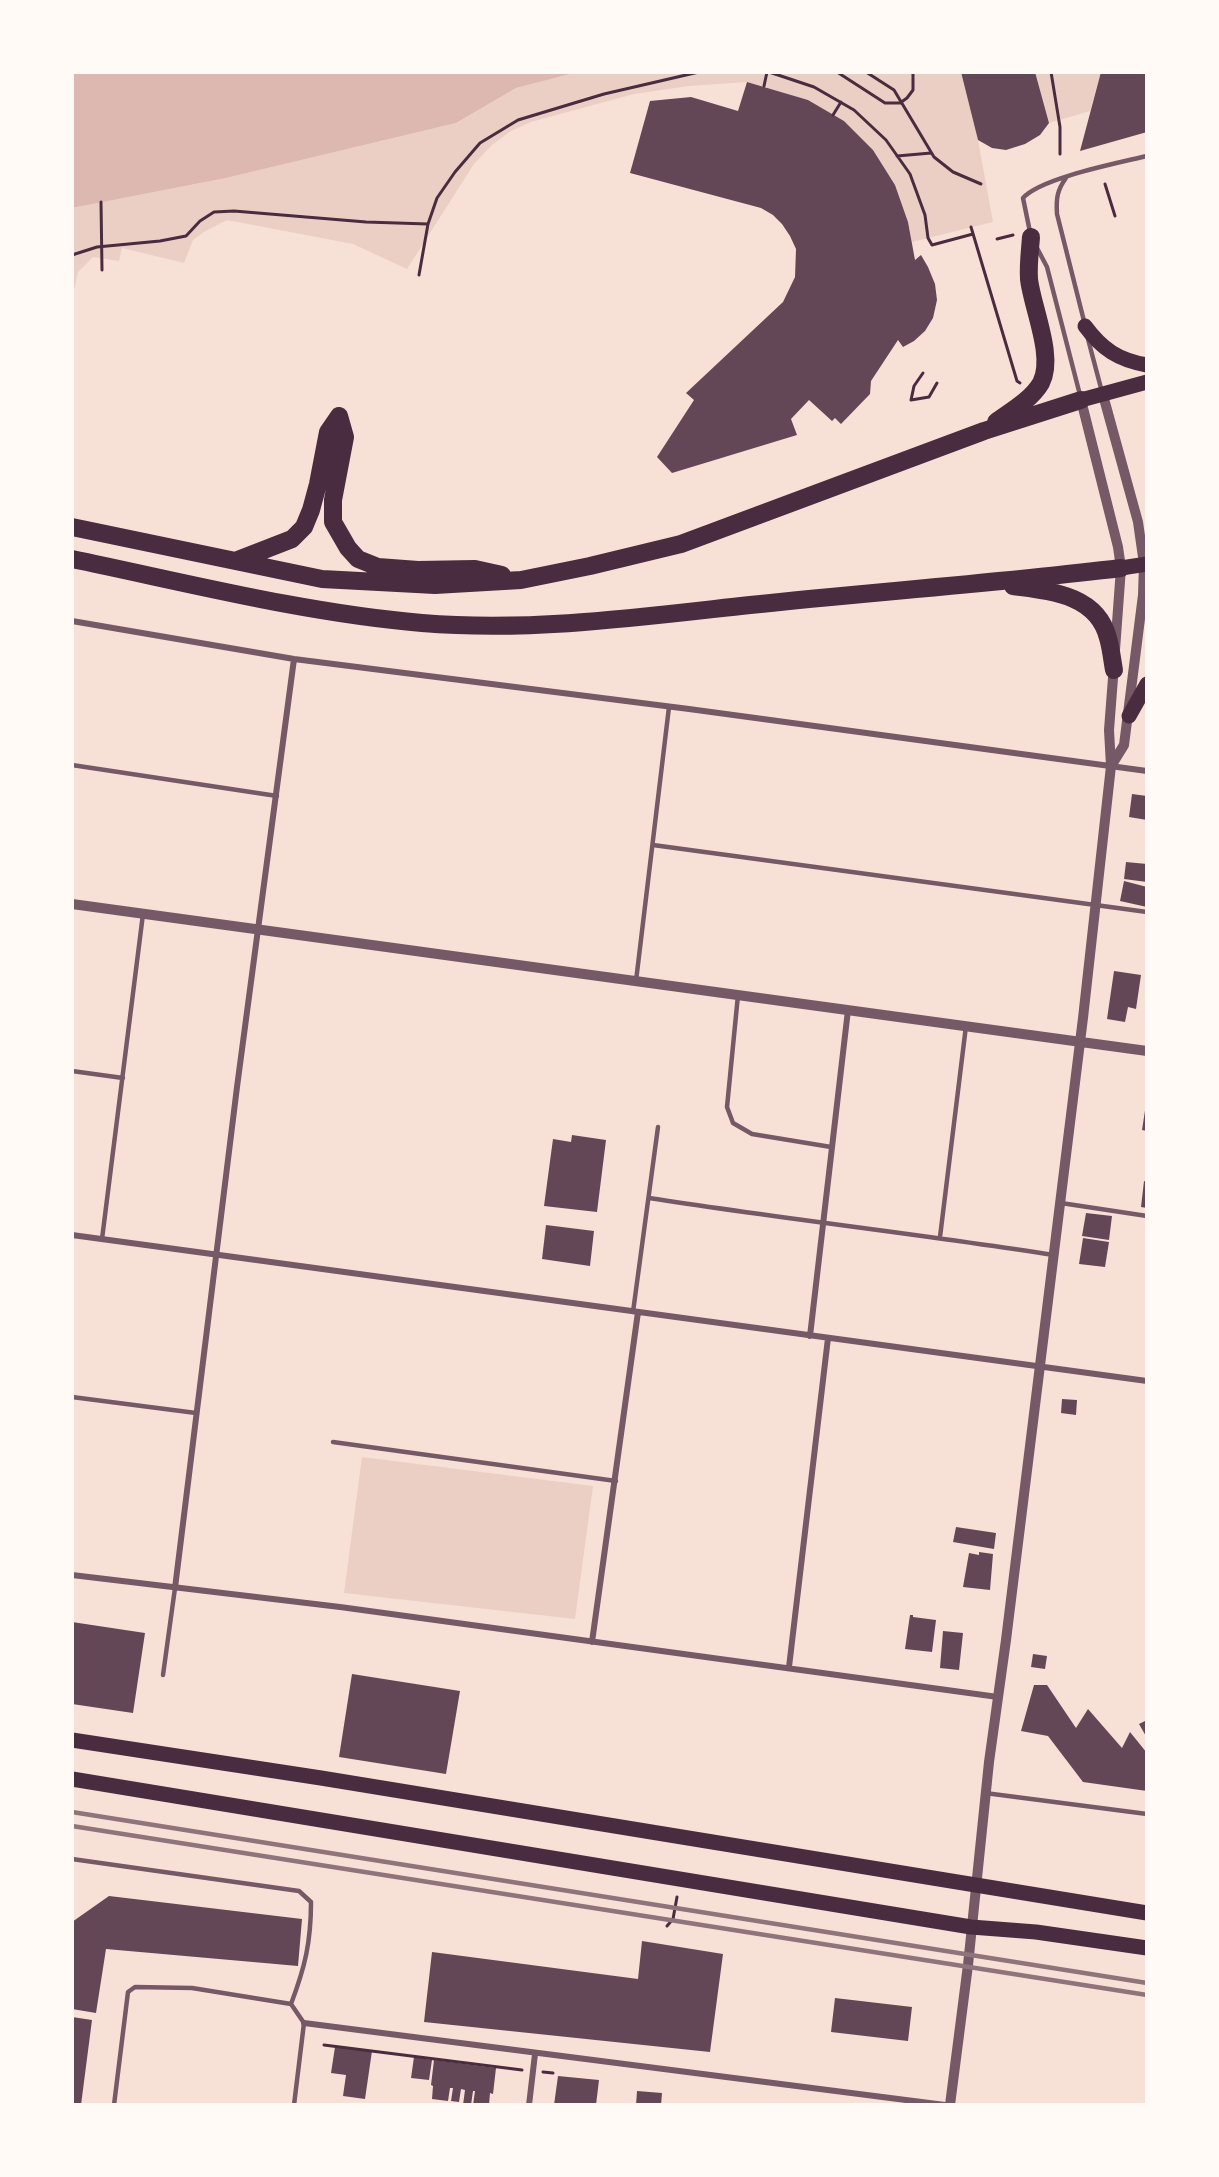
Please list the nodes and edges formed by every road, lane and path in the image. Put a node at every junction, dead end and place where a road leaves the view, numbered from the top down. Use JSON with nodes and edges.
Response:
{"nodes":[{"id":1,"x":699,"y":72,"type":"edge"},
{"id":2,"x":768,"y":72,"type":"edge"},
{"id":3,"x":837,"y":72,"type":"edge"},
{"id":4,"x":866,"y":72,"type":"edge"},
{"id":5,"x":913,"y":72,"type":"edge"},
{"id":6,"x":1051,"y":72,"type":"edge"},
{"id":7,"x":764,"y":86,"type":"dead end"},
{"id":8,"x":841,"y":102,"type":"junction"},
{"id":9,"x":900,"y":104,"type":"junction"},
{"id":10,"x":833,"y":115,"type":"dead end"},
{"id":11,"x":931,"y":153,"type":"junction"},
{"id":12,"x":1060,"y":154,"type":"dead end"},
{"id":13,"x":897,"y":156,"type":"junction"},
{"id":14,"x":1147,"y":156,"type":"edge"},
{"id":15,"x":1066,"y":177,"type":"junction"},
{"id":16,"x":981,"y":184,"type":"dead end"},
{"id":17,"x":1105,"y":184,"type":"dead end"},
{"id":18,"x":101,"y":202,"type":"dead end"},
{"id":19,"x":1115,"y":216,"type":"dead end"},
{"id":20,"x":428,"y":224,"type":"junction"},
{"id":21,"x":971,"y":227,"type":"dead end"},
{"id":22,"x":973,"y":234,"type":"junction"},
{"id":23,"x":1031,"y":237,"type":"junction"},
{"id":24,"x":102,"y":247,"type":"junction"},
{"id":25,"x":72,"y":255,"type":"edge"},
{"id":26,"x":102,"y":270,"type":"dead end"},
{"id":27,"x":419,"y":275,"type":"dead end"},
{"id":28,"x":1085,"y":326,"type":"junction"},
{"id":29,"x":1147,"y":365,"type":"edge"},
{"id":30,"x":923,"y":373,"type":"dead end"},
{"id":31,"x":1147,"y":382,"type":"edge"},
{"id":32,"x":938,"y":383,"type":"dead end"},
{"id":33,"x":1023,"y":385,"type":"dead end"},
{"id":34,"x":1103,"y":395,"type":"junction"},
{"id":35,"x":1081,"y":400,"type":"junction"},
{"id":36,"x":984,"y":431,"type":"junction"},
{"id":37,"x":72,"y":527,"type":"edge"},
{"id":38,"x":72,"y":559,"type":"edge"},
{"id":39,"x":237,"y":561,"type":"junction"},
{"id":40,"x":1146,"y":564,"type":"edge"},
{"id":41,"x":1120,"y":568,"type":"junction"},
{"id":42,"x":521,"y":580,"type":"junction"},
{"id":43,"x":987,"y":582,"type":"junction"},
{"id":44,"x":72,"y":621,"type":"edge"},
{"id":45,"x":294,"y":659,"type":"junction"},
{"id":46,"x":1114,"y":670,"type":"junction"},
{"id":47,"x":1147,"y":684,"type":"edge"},
{"id":48,"x":669,"y":707,"type":"junction"},
{"id":49,"x":1129,"y":716,"type":"junction"},
{"id":50,"x":72,"y":765,"type":"edge"},
{"id":51,"x":1111,"y":766,"type":"junction"},
{"id":52,"x":1147,"y":771,"type":"edge"},
{"id":53,"x":277,"y":796,"type":"junction"},
{"id":54,"x":653,"y":845,"type":"junction"},
{"id":55,"x":72,"y":903,"type":"edge"},
{"id":56,"x":1096,"y":906,"type":"junction"},
{"id":57,"x":1147,"y":912,"type":"edge"},
{"id":58,"x":143,"y":914,"type":"junction"},
{"id":59,"x":259,"y":928,"type":"junction"},
{"id":60,"x":636,"y":981,"type":"junction"},
{"id":61,"x":738,"y":995,"type":"junction"},
{"id":62,"x":848,"y":1010,"type":"junction"},
{"id":63,"x":966,"y":1026,"type":"junction"},
{"id":64,"x":1080,"y":1041,"type":"junction"},
{"id":65,"x":1147,"y":1051,"type":"edge"},
{"id":66,"x":72,"y":1071,"type":"edge"},
{"id":67,"x":123,"y":1078,"type":"junction"},
{"id":68,"x":658,"y":1127,"type":"dead end"},
{"id":69,"x":831,"y":1147,"type":"junction"},
{"id":70,"x":649,"y":1198,"type":"junction"},
{"id":71,"x":1060,"y":1203,"type":"junction"},
{"id":72,"x":1147,"y":1216,"type":"edge"},
{"id":73,"x":822,"y":1223,"type":"junction"},
{"id":74,"x":72,"y":1235,"type":"edge"},
{"id":75,"x":939,"y":1237,"type":"junction"},
{"id":76,"x":102,"y":1239,"type":"junction"},
{"id":77,"x":1054,"y":1255,"type":"junction"},
{"id":78,"x":216,"y":1256,"type":"junction"},
{"id":79,"x":636,"y":1312,"type":"junction"},
{"id":80,"x":810,"y":1336,"type":"junction"},
{"id":81,"x":828,"y":1338,"type":"junction"},
{"id":82,"x":1040,"y":1367,"type":"junction"},
{"id":83,"x":1147,"y":1381,"type":"edge"},
{"id":84,"x":72,"y":1397,"type":"edge"},
{"id":85,"x":196,"y":1413,"type":"junction"},
{"id":86,"x":333,"y":1442,"type":"dead end"},
{"id":87,"x":616,"y":1481,"type":"junction"},
{"id":88,"x":72,"y":1575,"type":"edge"},
{"id":89,"x":175,"y":1588,"type":"junction"},
{"id":90,"x":592,"y":1642,"type":"junction"},
{"id":91,"x":789,"y":1667,"type":"junction"},
{"id":92,"x":163,"y":1675,"type":"dead end"},
{"id":93,"x":998,"y":1697,"type":"junction"},
{"id":94,"x":72,"y":1740,"type":"edge"},
{"id":95,"x":72,"y":1779,"type":"edge"},
{"id":96,"x":985,"y":1793,"type":"junction"},
{"id":97,"x":1147,"y":1814,"type":"edge"},
{"id":98,"x":72,"y":1858,"type":"edge"},
{"id":99,"x":975,"y":1886,"type":"junction"},
{"id":100,"x":677,"y":1897,"type":"dead end"},
{"id":101,"x":1147,"y":1913,"type":"edge"},
{"id":102,"x":666,"y":1926,"type":"dead end"},
{"id":103,"x":971,"y":1927,"type":"junction"},
{"id":104,"x":1147,"y":1948,"type":"edge"},
{"id":105,"x":291,"y":2004,"type":"junction"},
{"id":106,"x":304,"y":2023,"type":"junction"},
{"id":107,"x":324,"y":2044,"type":"dead end"},
{"id":108,"x":536,"y":2054,"type":"junction"},
{"id":109,"x":533,"y":2071,"type":"junction"},
{"id":110,"x":553,"y":2073,"type":"dead end"},
{"id":111,"x":114,"y":2105,"type":"edge"},
{"id":112,"x":294,"y":2105,"type":"edge"},
{"id":113,"x":529,"y":2105,"type":"edge"},
{"id":114,"x":945,"y":2105,"type":"edge"},
{"id":115,"x":950,"y":2105,"type":"edge"}],
"edges":[{"from":1,"to":20,"type":"path"},
{"from":2,"to":7,"type":"path"},
{"from":2,"to":8,"type":"path"},
{"from":3,"to":9,"type":"path"},
{"from":4,"to":9,"type":"path"},
{"from":5,"to":9,"type":"path"},
{"from":6,"to":12,"type":"path"},
{"from":8,"to":10,"type":"path"},
{"from":8,"to":13,"type":"path"},
{"from":9,"to":11,"type":"path"},
{"from":11,"to":13,"type":"path"},
{"from":11,"to":16,"type":"path"},
{"from":13,"to":22,"type":"path"},
{"from":14,"to":15,"type":"lane"},
{"from":15,"to":23,"type":"lane"},
{"from":15,"to":28,"type":"lane"},
{"from":17,"to":19,"type":"path"},
{"from":18,"to":24,"type":"path"},
{"from":20,"to":24,"type":"path"},
{"from":20,"to":27,"type":"path"},
{"from":21,"to":22,"type":"path"},
{"from":22,"to":33,"type":"path"},
{"from":23,"to":35,"type":"lane"},
{"from":23,"to":36,"type":"highway"},
{"from":24,"to":25,"type":"path"},
{"from":24,"to":26,"type":"path"},
{"from":28,"to":29,"type":"highway"},
{"from":28,"to":34,"type":"lane"},
{"from":30,"to":32,"type":"path"},
{"from":31,"to":34,"type":"highway"},
{"from":34,"to":35,"type":"highway"},
{"from":34,"to":40,"type":"street"},
{"from":35,"to":36,"type":"highway"},
{"from":35,"to":41,"type":"street"},
{"from":36,"to":42,"type":"highway"},
{"from":37,"to":39,"type":"highway"},
{"from":38,"to":43,"type":"highway"},
{"from":39,"to":42,"type":"highway"},
{"from":39,"to":42,"type":"highway"},
{"from":40,"to":41,"type":"highway"},
{"from":40,"to":49,"type":"street"},
{"from":41,"to":43,"type":"highway"},
{"from":41,"to":46,"type":"street"},
{"from":43,"to":46,"type":"highway"},
{"from":44,"to":45,"type":"street"},
{"from":45,"to":48,"type":"street"},
{"from":45,"to":53,"type":"street"},
{"from":46,"to":51,"type":"street"},
{"from":47,"to":49,"type":"highway"},
{"from":48,"to":51,"type":"street"},
{"from":48,"to":54,"type":"lane"},
{"from":49,"to":51,"type":"street"},
{"from":50,"to":53,"type":"lane"},
{"from":51,"to":52,"type":"street"},
{"from":51,"to":56,"type":"street"},
{"from":53,"to":59,"type":"street"},
{"from":54,"to":56,"type":"lane"},
{"from":54,"to":60,"type":"lane"},
{"from":55,"to":58,"type":"street"},
{"from":56,"to":57,"type":"lane"},
{"from":56,"to":64,"type":"street"},
{"from":58,"to":59,"type":"street"},
{"from":58,"to":67,"type":"lane"},
{"from":59,"to":60,"type":"street"},
{"from":59,"to":78,"type":"street"},
{"from":60,"to":61,"type":"street"},
{"from":61,"to":62,"type":"street"},
{"from":61,"to":69,"type":"lane"},
{"from":62,"to":63,"type":"street"},
{"from":62,"to":69,"type":"street"},
{"from":63,"to":64,"type":"street"},
{"from":63,"to":75,"type":"lane"},
{"from":64,"to":65,"type":"street"},
{"from":64,"to":71,"type":"street"},
{"from":66,"to":67,"type":"lane"},
{"from":67,"to":76,"type":"lane"},
{"from":68,"to":70,"type":"lane"},
{"from":69,"to":73,"type":"street"},
{"from":70,"to":73,"type":"lane"},
{"from":70,"to":79,"type":"lane"},
{"from":71,"to":72,"type":"lane"},
{"from":71,"to":77,"type":"street"},
{"from":73,"to":75,"type":"lane"},
{"from":73,"to":80,"type":"street"},
{"from":74,"to":76,"type":"street"},
{"from":75,"to":77,"type":"lane"},
{"from":76,"to":78,"type":"street"},
{"from":77,"to":82,"type":"street"},
{"from":78,"to":79,"type":"street"},
{"from":78,"to":85,"type":"street"},
{"from":79,"to":80,"type":"street"},
{"from":79,"to":87,"type":"street"},
{"from":80,"to":81,"type":"street"},
{"from":81,"to":82,"type":"street"},
{"from":81,"to":91,"type":"street"},
{"from":82,"to":83,"type":"street"},
{"from":82,"to":93,"type":"street"},
{"from":84,"to":85,"type":"lane"},
{"from":85,"to":89,"type":"street"},
{"from":86,"to":87,"type":"lane"},
{"from":87,"to":90,"type":"street"},
{"from":88,"to":89,"type":"street"},
{"from":89,"to":90,"type":"street"},
{"from":89,"to":92,"type":"lane"},
{"from":90,"to":91,"type":"street"},
{"from":91,"to":93,"type":"street"},
{"from":93,"to":96,"type":"street"},
{"from":94,"to":99,"type":"highway"},
{"from":95,"to":103,"type":"highway"},
{"from":96,"to":97,"type":"lane"},
{"from":96,"to":99,"type":"street"},
{"from":98,"to":105,"type":"lane"},
{"from":99,"to":101,"type":"highway"},
{"from":99,"to":103,"type":"street"},
{"from":100,"to":102,"type":"path"},
{"from":103,"to":104,"type":"highway"},
{"from":103,"to":115,"type":"street"},
{"from":105,"to":106,"type":"lane"},
{"from":105,"to":111,"type":"lane"},
{"from":106,"to":108,"type":"street"},
{"from":106,"to":112,"type":"lane"},
{"from":107,"to":109,"type":"path"},
{"from":108,"to":109,"type":"street"},
{"from":108,"to":114,"type":"street"},
{"from":109,"to":110,"type":"path"},
{"from":109,"to":113,"type":"street"}]}
